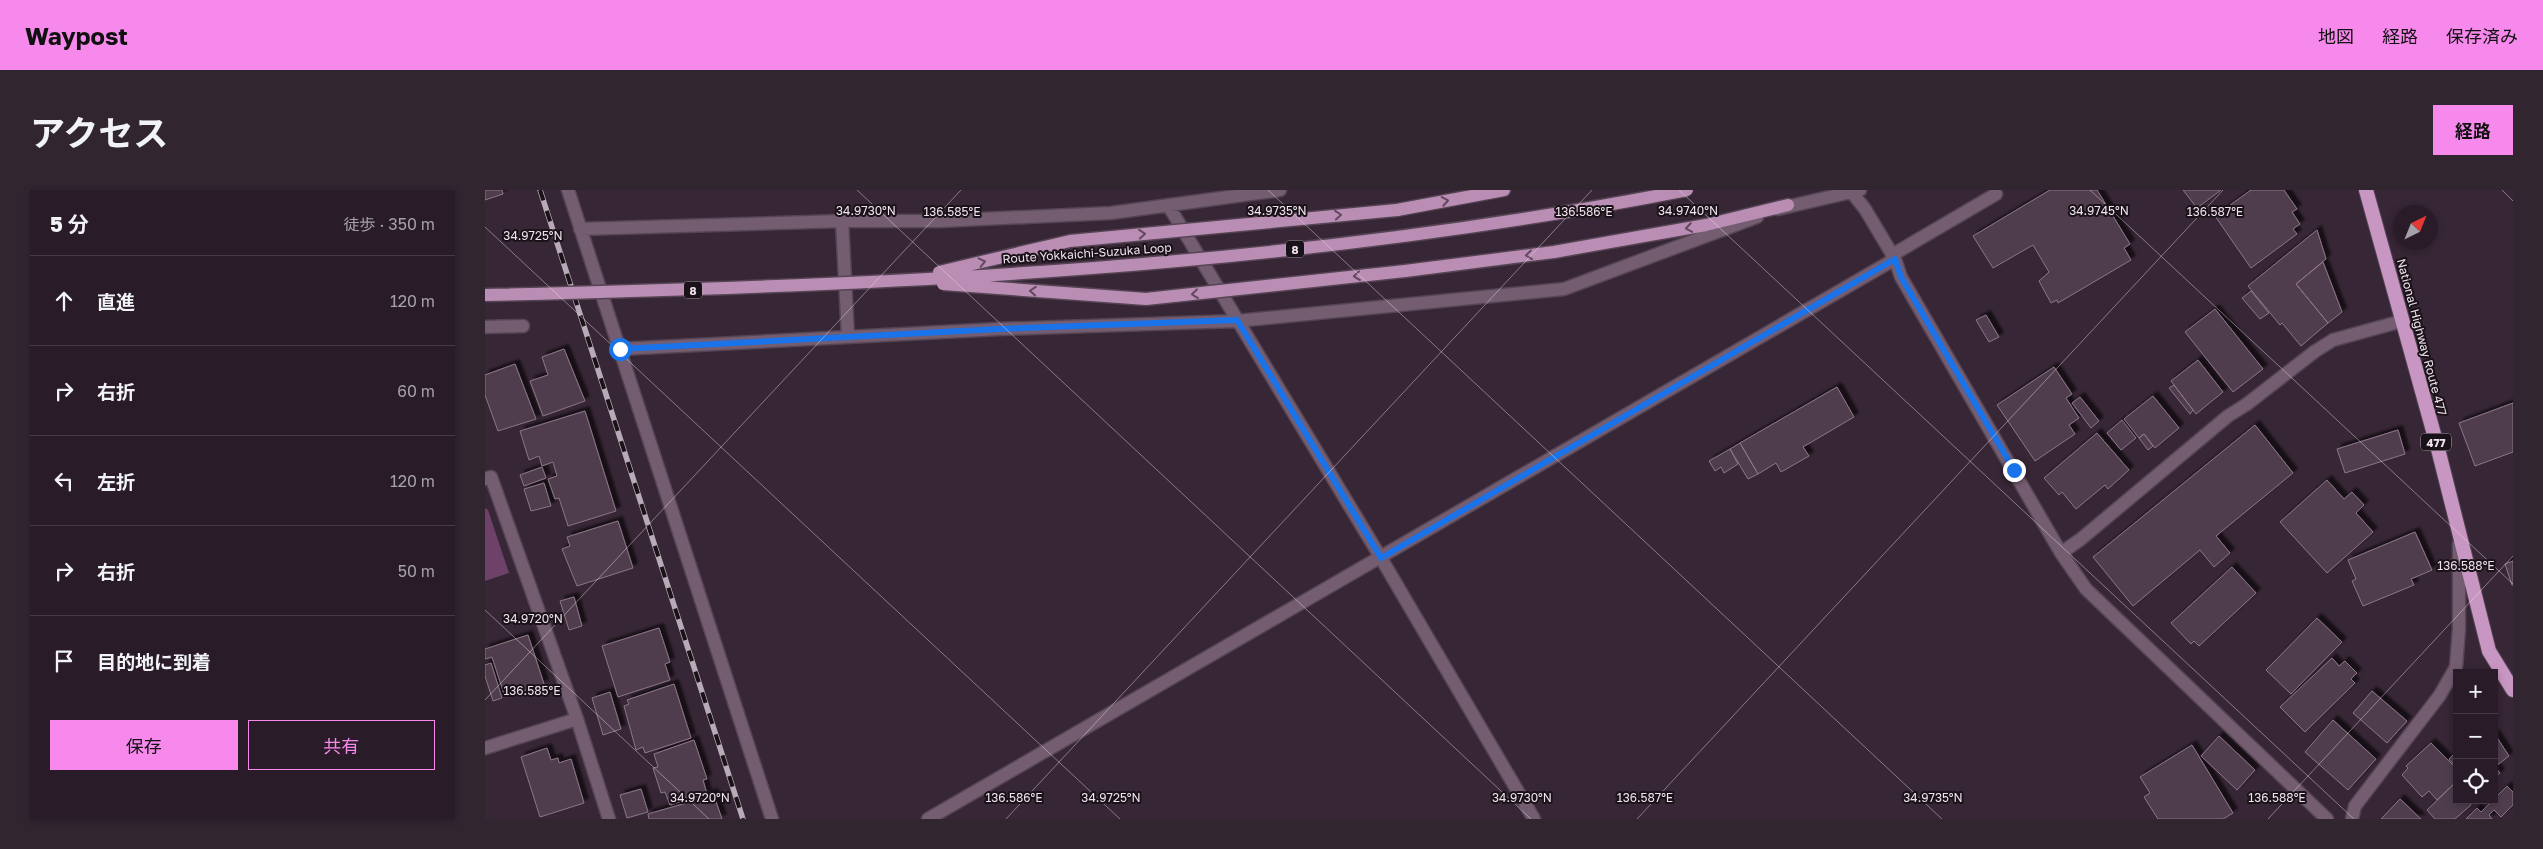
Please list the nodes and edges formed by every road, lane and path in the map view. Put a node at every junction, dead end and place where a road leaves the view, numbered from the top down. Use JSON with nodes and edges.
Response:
{"nodes":[{"id":1,"x":567,"y":190,"type":"edge"},
{"id":2,"x":1280,"y":190,"type":"edge"},
{"id":3,"x":1504,"y":190,"type":"edge"},
{"id":4,"x":1687,"y":190,"type":"edge"},
{"id":5,"x":2366,"y":190,"type":"edge"},
{"id":6,"x":1854,"y":191,"type":"edge"},
{"id":7,"x":1996,"y":194,"type":"dead end"},
{"id":8,"x":1168,"y":205,"type":"junction"},
{"id":9,"x":1788,"y":206,"type":"junction"},
{"id":10,"x":842,"y":221,"type":"junction"},
{"id":11,"x":580,"y":229,"type":"junction"},
{"id":12,"x":1894,"y":257,"type":"junction"},
{"id":13,"x":900,"y":281,"type":"junction"},
{"id":14,"x":485,"y":295,"type":"edge"},
{"id":15,"x":1237,"y":320,"type":"junction"},
{"id":16,"x":2403,"y":321,"type":"junction"},
{"id":17,"x":523,"y":326,"type":"dead end"},
{"id":18,"x":485,"y":327,"type":"edge"},
{"id":19,"x":848,"y":337,"type":"junction"},
{"id":20,"x":620,"y":349,"type":"junction"},
{"id":21,"x":485,"y":479,"type":"edge"},
{"id":22,"x":2459,"y":531,"type":"junction"},
{"id":23,"x":2061,"y":553,"type":"junction"},
{"id":24,"x":1381,"y":558,"type":"junction"},
{"id":25,"x":2513,"y":690,"type":"edge"},
{"id":26,"x":577,"y":718,"type":"junction"},
{"id":27,"x":485,"y":748,"type":"edge"},
{"id":28,"x":609,"y":819,"type":"edge"},
{"id":29,"x":772,"y":819,"type":"edge"},
{"id":30,"x":929,"y":819,"type":"edge"},
{"id":31,"x":1534,"y":819,"type":"edge"},
{"id":32,"x":2327,"y":819,"type":"edge"},
{"id":33,"x":2352,"y":819,"type":"edge"}],
"edges":[{"from":1,"to":11,"type":"street"},
{"from":2,"to":8,"type":"street"},
{"from":13,"to":3,"type":"main road","number":"8","one_way":true,"bridge":true},
{"from":4,"to":13,"type":"main road","name":"Route Yokkaichi-Suzuka Loop","number":"8","bridge":true},
{"from":5,"to":16,"type":"highway","name":"National Highway Route 477","number":"477"},
{"from":6,"to":9,"type":"street"},
{"from":6,"to":12,"type":"street"},
{"from":7,"to":12,"type":"street"},
{"from":8,"to":10,"type":"street"},
{"from":8,"to":15,"type":"street"},
{"from":9,"to":13,"type":"main road","number":"8","one_way":true,"bridge":true},
{"from":9,"to":15,"type":"street"},
{"from":10,"to":11,"type":"street"},
{"from":10,"to":19,"type":"street"},
{"from":11,"to":20,"type":"street"},
{"from":12,"to":23,"type":"street"},
{"from":12,"to":24,"type":"street"},
{"from":13,"to":14,"type":"main road","name":"Route Yokkaichi-Suzuka Loop","number":"8","bridge":true},
{"from":15,"to":19,"type":"street"},
{"from":15,"to":24,"type":"street"},
{"from":16,"to":22,"type":"highway","name":"National Highway Route 477","number":"477"},
{"from":16,"to":23,"type":"street"},
{"from":17,"to":18,"type":"street"},
{"from":19,"to":20,"type":"street"},
{"from":20,"to":29,"type":"street"},
{"from":21,"to":26,"type":"street"},
{"from":22,"to":25,"type":"highway","name":"National Highway Route 477","number":"477"},
{"from":22,"to":33,"type":"street"},
{"from":23,"to":32,"type":"street"},
{"from":24,"to":30,"type":"street"},
{"from":24,"to":31,"type":"street"},
{"from":26,"to":27,"type":"street"},
{"from":26,"to":28,"type":"street"}]}
